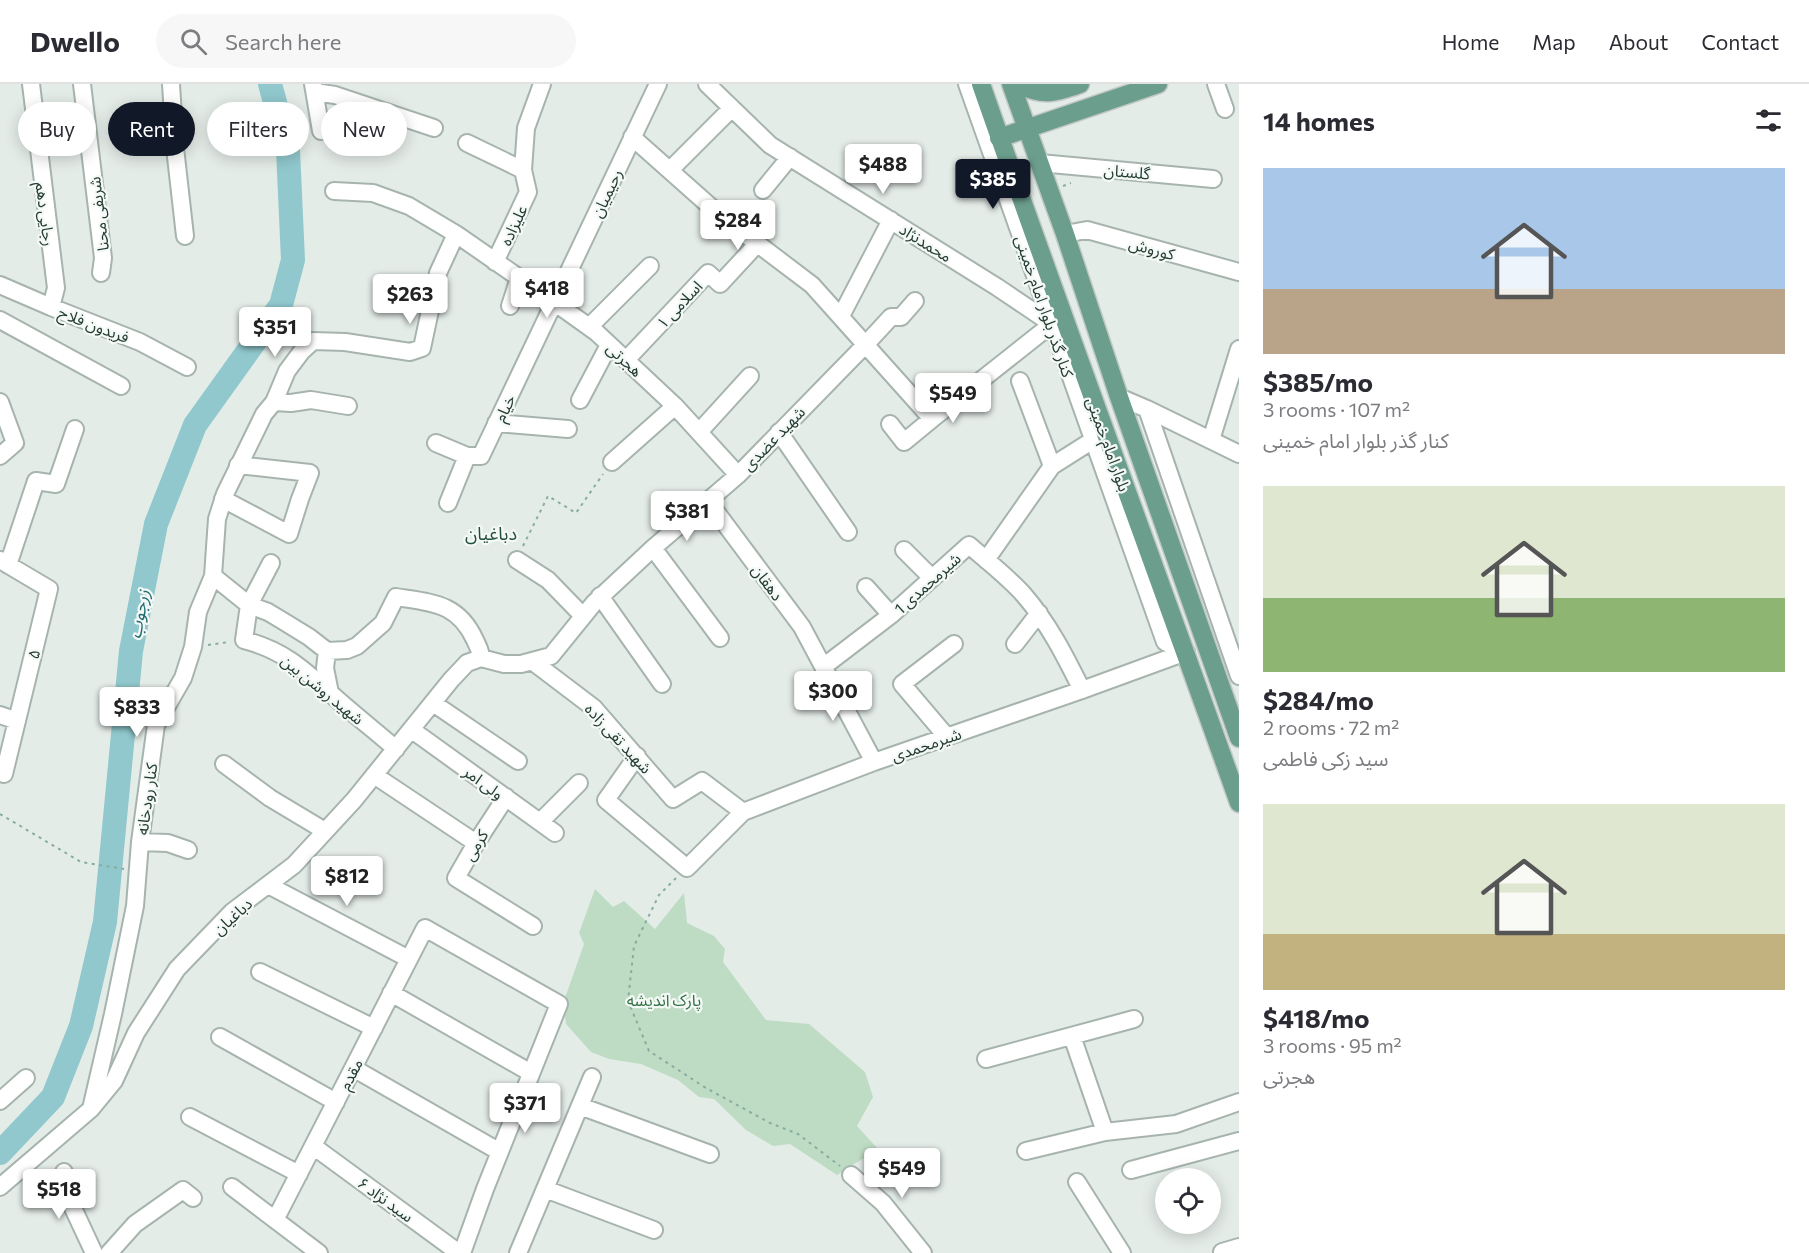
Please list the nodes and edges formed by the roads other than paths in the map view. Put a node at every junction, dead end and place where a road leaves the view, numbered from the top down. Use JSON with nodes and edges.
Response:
{"nodes":[{"id":1,"x":31,"y":84,"type":"edge"},
{"id":2,"x":82,"y":84,"type":"edge"},
{"id":3,"x":171,"y":84,"type":"edge"},
{"id":4,"x":542,"y":84,"type":"edge"},
{"id":5,"x":658,"y":84,"type":"edge"},
{"id":6,"x":707,"y":84,"type":"edge"},
{"id":7,"x":967,"y":84,"type":"edge"},
{"id":8,"x":981,"y":84,"type":"edge"},
{"id":9,"x":1011,"y":84,"type":"edge"},
{"id":10,"x":1018,"y":84,"type":"edge"},
{"id":11,"x":1080,"y":84,"type":"edge"},
{"id":12,"x":1158,"y":84,"type":"edge"},
{"id":13,"x":1216,"y":84,"type":"edge"},
{"id":14,"x":314,"y":88,"type":"edge"},
{"id":15,"x":1055,"y":93,"type":"junction"},
{"id":16,"x":732,"y":108,"type":"junction"},
{"id":17,"x":1225,"y":109,"type":"dead end"},
{"id":18,"x":1065,"y":115,"type":"junction"},
{"id":19,"x":1027,"y":128,"type":"junction"},
{"id":20,"x":434,"y":129,"type":"dead end"},
{"id":21,"x":321,"y":131,"type":"dead end"},
{"id":22,"x":632,"y":136,"type":"junction"},
{"id":23,"x":999,"y":138,"type":"junction"},
{"id":24,"x":467,"y":143,"type":"dead end"},
{"id":25,"x":790,"y":157,"type":"junction"},
{"id":26,"x":1040,"y":164,"type":"junction"},
{"id":27,"x":523,"y":170,"type":"junction"},
{"id":28,"x":670,"y":170,"type":"junction"},
{"id":29,"x":1213,"y":179,"type":"dead end"},
{"id":30,"x":763,"y":190,"type":"dead end"},
{"id":31,"x":334,"y":191,"type":"dead end"},
{"id":32,"x":891,"y":220,"type":"junction"},
{"id":33,"x":456,"y":234,"type":"junction"},
{"id":34,"x":1065,"y":234,"type":"junction"},
{"id":35,"x":185,"y":236,"type":"dead end"},
{"id":36,"x":758,"y":244,"type":"junction"},
{"id":37,"x":495,"y":261,"type":"junction"},
{"id":38,"x":650,"y":266,"type":"dead end"},
{"id":39,"x":1239,"y":272,"type":"edge"},
{"id":40,"x":101,"y":273,"type":"dead end"},
{"id":41,"x":519,"y":278,"type":"junction"},
{"id":42,"x":0,"y":285,"type":"edge"},
{"id":43,"x":915,"y":301,"type":"dead end"},
{"id":44,"x":554,"y":302,"type":"junction"},
{"id":45,"x":510,"y":306,"type":"dead end"},
{"id":46,"x":51,"y":308,"type":"junction"},
{"id":47,"x":841,"y":316,"type":"junction"},
{"id":48,"x":0,"y":320,"type":"edge"},
{"id":49,"x":1058,"y":322,"type":"junction"},
{"id":50,"x":589,"y":327,"type":"junction"},
{"id":51,"x":866,"y":344,"type":"junction"},
{"id":52,"x":609,"y":345,"type":"junction"},
{"id":53,"x":1239,"y":349,"type":"edge"},
{"id":54,"x":626,"y":360,"type":"junction"},
{"id":55,"x":187,"y":367,"type":"dead end"},
{"id":56,"x":750,"y":376,"type":"dead end"},
{"id":57,"x":1020,"y":381,"type":"dead end"},
{"id":58,"x":121,"y":386,"type":"dead end"},
{"id":59,"x":1119,"y":397,"type":"junction"},
{"id":60,"x":580,"y":400,"type":"dead end"},
{"id":61,"x":0,"y":402,"type":"edge"},
{"id":62,"x":274,"y":402,"type":"junction"},
{"id":63,"x":348,"y":406,"type":"dead end"},
{"id":64,"x":675,"y":406,"type":"junction"},
{"id":65,"x":1147,"y":409,"type":"junction"},
{"id":66,"x":932,"y":419,"type":"junction"},
{"id":67,"x":496,"y":423,"type":"junction"},
{"id":68,"x":890,"y":424,"type":"dead end"},
{"id":69,"x":75,"y":429,"type":"dead end"},
{"id":70,"x":568,"y":429,"type":"dead end"},
{"id":71,"x":699,"y":432,"type":"junction"},
{"id":72,"x":779,"y":432,"type":"junction"},
{"id":73,"x":1093,"y":440,"type":"junction"},
{"id":74,"x":1211,"y":440,"type":"junction"},
{"id":75,"x":436,"y":443,"type":"dead end"},
{"id":76,"x":1239,"y":454,"type":"edge"},
{"id":77,"x":0,"y":456,"type":"edge"},
{"id":78,"x":467,"y":456,"type":"junction"},
{"id":79,"x":612,"y":462,"type":"road end"},
{"id":80,"x":238,"y":465,"type":"junction"},
{"id":81,"x":1052,"y":466,"type":"junction"},
{"id":82,"x":738,"y":475,"type":"junction"},
{"id":83,"x":223,"y":499,"type":"junction"},
{"id":84,"x":708,"y":501,"type":"junction"},
{"id":85,"x":448,"y":503,"type":"dead end"},
{"id":86,"x":848,"y":532,"type":"dead end"},
{"id":87,"x":653,"y":548,"type":"junction"},
{"id":88,"x":904,"y":550,"type":"dead end"},
{"id":89,"x":517,"y":560,"type":"road end"},
{"id":90,"x":986,"y":560,"type":"junction"},
{"id":91,"x":4,"y":562,"type":"edge"},
{"id":92,"x":271,"y":563,"type":"dead end"},
{"id":93,"x":213,"y":576,"type":"junction"},
{"id":94,"x":932,"y":579,"type":"junction"},
{"id":95,"x":866,"y":587,"type":"dead end"},
{"id":96,"x":600,"y":596,"type":"junction"},
{"id":97,"x":249,"y":605,"type":"junction"},
{"id":98,"x":1039,"y":613,"type":"junction"},
{"id":99,"x":891,"y":615,"type":"junction"},
{"id":100,"x":583,"y":616,"type":"junction"},
{"id":101,"x":720,"y":638,"type":"dead end"},
{"id":102,"x":954,"y":644,"type":"dead end"},
{"id":103,"x":1015,"y":644,"type":"dead end"},
{"id":104,"x":327,"y":651,"type":"junction"},
{"id":105,"x":1186,"y":652,"type":"junction"},
{"id":106,"x":481,"y":658,"type":"junction"},
{"id":107,"x":532,"y":661,"type":"junction"},
{"id":108,"x":823,"y":667,"type":"junction"},
{"id":109,"x":1239,"y":676,"type":"edge"},
{"id":110,"x":662,"y":684,"type":"dead end"},
{"id":111,"x":1082,"y":690,"type":"junction"},
{"id":112,"x":330,"y":693,"type":"junction"},
{"id":113,"x":433,"y":703,"type":"junction"},
{"id":114,"x":0,"y":715,"type":"edge"},
{"id":115,"x":17,"y":721,"type":"junction"},
{"id":116,"x":412,"y":730,"type":"junction"},
{"id":117,"x":947,"y":737,"type":"junction"},
{"id":118,"x":1239,"y":738,"type":"edge"},
{"id":119,"x":396,"y":749,"type":"junction"},
{"id":120,"x":637,"y":756,"type":"junction"},
{"id":121,"x":518,"y":761,"type":"dead end"},
{"id":122,"x":874,"y":762,"type":"junction"},
{"id":123,"x":224,"y":764,"type":"dead end"},
{"id":124,"x":4,"y":774,"type":"dead end"},
{"id":125,"x":374,"y":776,"type":"junction"},
{"id":126,"x":579,"y":783,"type":"dead end"},
{"id":127,"x":506,"y":797,"type":"junction"},
{"id":128,"x":1239,"y":803,"type":"edge"},
{"id":129,"x":743,"y":812,"type":"junction"},
{"id":130,"x":540,"y":822,"type":"junction"},
{"id":131,"x":325,"y":831,"type":"junction"},
{"id":132,"x":555,"y":833,"type":"dead end"},
{"id":133,"x":140,"y":842,"type":"junction"},
{"id":134,"x":476,"y":843,"type":"junction"},
{"id":135,"x":188,"y":850,"type":"dead end"},
{"id":136,"x":268,"y":885,"type":"junction"},
{"id":137,"x":533,"y":926,"type":"dead end"},
{"id":138,"x":409,"y":959,"type":"junction"},
{"id":139,"x":260,"y":972,"type":"dead end"},
{"id":140,"x":392,"y":993,"type":"junction"},
{"id":141,"x":1134,"y":1019,"type":"dead end"},
{"id":142,"x":374,"y":1028,"type":"junction"},
{"id":143,"x":1072,"y":1036,"type":"junction"},
{"id":144,"x":220,"y":1037,"type":"dead end"},
{"id":145,"x":986,"y":1059,"type":"dead end"},
{"id":146,"x":353,"y":1068,"type":"junction"},
{"id":147,"x":531,"y":1073,"type":"junction"},
{"id":148,"x":592,"y":1077,"type":"dead end"},
{"id":149,"x":26,"y":1078,"type":"dead end"},
{"id":150,"x":0,"y":1101,"type":"edge"},
{"id":151,"x":336,"y":1102,"type":"junction"},
{"id":152,"x":1239,"y":1102,"type":"edge"},
{"id":153,"x":580,"y":1106,"type":"junction"},
{"id":154,"x":91,"y":1109,"type":"junction"},
{"id":155,"x":190,"y":1117,"type":"dead end"},
{"id":156,"x":1105,"y":1132,"type":"junction"},
{"id":157,"x":1239,"y":1141,"type":"edge"},
{"id":158,"x":313,"y":1146,"type":"junction"},
{"id":159,"x":1026,"y":1151,"type":"dead end"},
{"id":160,"x":500,"y":1152,"type":"junction"},
{"id":161,"x":710,"y":1154,"type":"dead end"},
{"id":162,"x":1131,"y":1170,"type":"dead end"},
{"id":163,"x":64,"y":1172,"type":"dead end"},
{"id":164,"x":298,"y":1174,"type":"junction"},
{"id":165,"x":851,"y":1175,"type":"road end"},
{"id":166,"x":1077,"y":1182,"type":"dead end"},
{"id":167,"x":0,"y":1186,"type":"edge"},
{"id":168,"x":232,"y":1187,"type":"dead end"},
{"id":169,"x":545,"y":1189,"type":"junction"},
{"id":170,"x":193,"y":1198,"type":"dead end"},
{"id":171,"x":275,"y":1220,"type":"junction"},
{"id":172,"x":654,"y":1230,"type":"dead end"},
{"id":173,"x":1239,"y":1247,"type":"edge"},
{"id":174,"x":1222,"y":1252,"type":"edge"},
{"id":175,"x":94,"y":1253,"type":"edge"},
{"id":176,"x":109,"y":1253,"type":"edge"},
{"id":177,"x":320,"y":1253,"type":"edge"},
{"id":178,"x":461,"y":1253,"type":"edge"},
{"id":179,"x":518,"y":1253,"type":"edge"},
{"id":180,"x":923,"y":1253,"type":"edge"},
{"id":181,"x":1122,"y":1253,"type":"edge"}],
"edges":[{"from":1,"to":46,"type":"street","name":"رجایی دهم"},
{"from":2,"to":40,"type":"street","name":"شریفی محنا"},
{"from":3,"to":35,"type":"street"},
{"from":4,"to":27,"type":"street","name":"علیزاده"},
{"from":5,"to":22,"type":"street","name":"رحیمیان"},
{"from":6,"to":16,"type":"street","name":"محمدنژاد"},
{"from":7,"to":49,"type":"street","name":"کنار گذر بلوار امام خمینی"},
{"from":8,"to":23,"type":"main road","name":"بلوار امام خمینی"},
{"from":9,"to":19,"type":"main road","name":"بلوار امام خمینی"},
{"from":10,"to":15,"type":"main road"},
{"from":11,"to":15,"type":"main road"},
{"from":12,"to":18,"type":"main road"},
{"from":13,"to":17,"type":"street"},
{"from":14,"to":20,"type":"street"},
{"from":14,"to":21,"type":"street"},
{"from":15,"to":18,"type":"main road"},
{"from":16,"to":25,"type":"street","name":"محمدنژاد"},
{"from":16,"to":28,"type":"street"},
{"from":18,"to":19,"type":"main road"},
{"from":19,"to":23,"type":"main road"},
{"from":19,"to":26,"type":"main road","name":"بلوار امام خمینی"},
{"from":22,"to":28,"type":"street"},
{"from":22,"to":44,"type":"street","name":"رحیمیان"},
{"from":23,"to":49,"type":"main road","name":"بلوار امام خمینی"},
{"from":24,"to":27,"type":"street"},
{"from":25,"to":30,"type":"street"},
{"from":25,"to":32,"type":"street","name":"محمدنژاد"},
{"from":26,"to":29,"type":"street","name":"گلستان"},
{"from":26,"to":34,"type":"main road","name":"بلوار امام خمینی"},
{"from":27,"to":37,"type":"street","name":"علیزاده"},
{"from":28,"to":36,"type":"street"},
{"from":31,"to":33,"type":"street","name":"هجرتی"},
{"from":32,"to":47,"type":"street"},
{"from":32,"to":49,"type":"street","name":"محمدنژاد"},
{"from":33,"to":37,"type":"street","name":"هجرتی"},
{"from":33,"to":62,"type":"street","name":"کنار رودخانه"},
{"from":34,"to":39,"type":"street","name":"کوروش"},
{"from":34,"to":59,"type":"main road","name":"بلوار امام خمینی"},
{"from":36,"to":47,"type":"street"},
{"from":36,"to":54,"type":"street","name":"اسلامی ۱"},
{"from":37,"to":41,"type":"street","name":"هجرتی"},
{"from":38,"to":50,"type":"street"},
{"from":41,"to":44,"type":"street","name":"هجرتی"},
{"from":41,"to":45,"type":"street"},
{"from":42,"to":46,"type":"street","name":"فریدون فلاح"},
{"from":43,"to":51,"type":"street","name":"شهید عضدی"},
{"from":44,"to":50,"type":"street","name":"هجرتی"},
{"from":44,"to":67,"type":"street","name":"خیام"},
{"from":46,"to":55,"type":"street","name":"فریدون فلاح"},
{"from":47,"to":51,"type":"street"},
{"from":48,"to":58,"type":"street"},
{"from":49,"to":66,"type":"street"},
{"from":49,"to":73,"type":"street","name":"کنار گذر بلوار امام خمینی"},
{"from":49,"to":105,"type":"main road","name":"بلوار امام خمینی"},
{"from":50,"to":52,"type":"street","name":"هجرتی"},
{"from":51,"to":66,"type":"street"},
{"from":51,"to":72,"type":"street","name":"شهید عضدی"},
{"from":52,"to":54,"type":"street","name":"هجرتی"},
{"from":52,"to":60,"type":"street"},
{"from":53,"to":74,"type":"street"},
{"from":54,"to":64,"type":"street","name":"هجرتی"},
{"from":56,"to":71,"type":"street"},
{"from":57,"to":81,"type":"street"},
{"from":59,"to":65,"type":"street"},
{"from":59,"to":118,"type":"main road","name":"بلوار امام خمینی"},
{"from":61,"to":77,"type":"street"},
{"from":62,"to":63,"type":"street"},
{"from":62,"to":80,"type":"street","name":"کنار رودخانه"},
{"from":64,"to":71,"type":"street","name":"هجرتی"},
{"from":64,"to":79,"type":"street"},
{"from":65,"to":74,"type":"street"},
{"from":65,"to":109,"type":"street"},
{"from":66,"to":68,"type":"street"},
{"from":67,"to":70,"type":"street"},
{"from":67,"to":78,"type":"street","name":"خیام"},
{"from":69,"to":91,"type":"street"},
{"from":71,"to":82,"type":"street","name":"هجرتی"},
{"from":72,"to":82,"type":"street","name":"شهید عضدی"},
{"from":72,"to":86,"type":"street"},
{"from":73,"to":81,"type":"street"},
{"from":73,"to":105,"type":"street","name":"کنار گذر بلوار امام خمینی"},
{"from":74,"to":76,"type":"street"},
{"from":75,"to":78,"type":"street"},
{"from":78,"to":85,"type":"street"},
{"from":80,"to":83,"type":"street","name":"کنار رودخانه"},
{"from":80,"to":83,"type":"street"},
{"from":81,"to":90,"type":"street"},
{"from":82,"to":84,"type":"street","name":"شهید عضدی"},
{"from":83,"to":93,"type":"street","name":"کنار رودخانه"},
{"from":84,"to":87,"type":"street","name":"شهید عضدی"},
{"from":84,"to":108,"type":"street","name":"دهقان"},
{"from":87,"to":96,"type":"street","name":"شهید عضدی"},
{"from":87,"to":101,"type":"street"},
{"from":88,"to":94,"type":"street"},
{"from":89,"to":100,"type":"street"},
{"from":90,"to":94,"type":"street","name":"شیرمحمدی 1"},
{"from":90,"to":98,"type":"street","name":"شیرمحمدی 1"},
{"from":91,"to":115,"type":"street","name":"۵"},
{"from":92,"to":97,"type":"street"},
{"from":93,"to":97,"type":"street"},
{"from":93,"to":133,"type":"street","name":"کنار رودخانه"},
{"from":94,"to":99,"type":"street","name":"شیرمحمدی 1"},
{"from":95,"to":99,"type":"street"},
{"from":96,"to":100,"type":"street","name":"شهید عضدی"},
{"from":96,"to":110,"type":"street"},
{"from":97,"to":104,"type":"street"},
{"from":97,"to":112,"type":"street","name":"شهید روشن بین"},
{"from":98,"to":103,"type":"street"},
{"from":98,"to":111,"type":"street","name":"شیرمحمدی 1"},
{"from":99,"to":108,"type":"street","name":"شیرمحمدی 1"},
{"from":100,"to":107,"type":"street","name":"شهید عضدی"},
{"from":102,"to":117,"type":"street"},
{"from":104,"to":106,"type":"street"},
{"from":104,"to":112,"type":"street"},
{"from":105,"to":111,"type":"street","name":"شیرمحمدی"},
{"from":105,"to":128,"type":"main road","name":"بلوار امام خمینی"},
{"from":106,"to":107,"type":"street","name":"شهید عضدی"},
{"from":106,"to":113,"type":"street","name":"دباغیان"},
{"from":107,"to":120,"type":"street","name":"شهید تقی زاده"},
{"from":108,"to":122,"type":"street","name":"دهقان"},
{"from":111,"to":117,"type":"street","name":"شیرمحمدی"},
{"from":112,"to":119,"type":"street","name":"شهید روشن بین"},
{"from":113,"to":116,"type":"street","name":"دباغیان"},
{"from":113,"to":121,"type":"street"},
{"from":114,"to":115,"type":"street"},
{"from":115,"to":124,"type":"street","name":"۵"},
{"from":116,"to":119,"type":"street","name":"دباغیان"},
{"from":116,"to":127,"type":"street","name":"ولی امر"},
{"from":117,"to":122,"type":"street","name":"شیرمحمدی"},
{"from":119,"to":125,"type":"street","name":"دباغیان"},
{"from":120,"to":129,"type":"street","name":"شهید تقی زاده"},
{"from":120,"to":129,"type":"street","name":"شیرمحمدی"},
{"from":122,"to":129,"type":"street","name":"شیرمحمدی"},
{"from":123,"to":131,"type":"street"},
{"from":125,"to":131,"type":"street","name":"دباغیان"},
{"from":125,"to":134,"type":"street"},
{"from":126,"to":130,"type":"street"},
{"from":127,"to":130,"type":"street","name":"ولی امر"},
{"from":127,"to":134,"type":"street","name":"کرمی"},
{"from":130,"to":132,"type":"street","name":"ولی امر"},
{"from":131,"to":136,"type":"street","name":"دباغیان"},
{"from":133,"to":135,"type":"street"},
{"from":133,"to":154,"type":"street","name":"کنار رودخانه"},
{"from":134,"to":137,"type":"street","name":"کرمی"},
{"from":136,"to":138,"type":"street"},
{"from":136,"to":154,"type":"street","name":"دباغیان"},
{"from":138,"to":140,"type":"street","name":"مقدم"},
{"from":138,"to":147,"type":"street","name":"مقدم"},
{"from":139,"to":142,"type":"street"},
{"from":140,"to":142,"type":"street","name":"مقدم"},
{"from":140,"to":147,"type":"street"},
{"from":141,"to":143,"type":"street"},
{"from":142,"to":146,"type":"street","name":"مقدم"},
{"from":143,"to":145,"type":"street"},
{"from":143,"to":156,"type":"street"},
{"from":144,"to":151,"type":"street"},
{"from":146,"to":151,"type":"street","name":"مقدم"},
{"from":146,"to":160,"type":"street"},
{"from":147,"to":160,"type":"street"},
{"from":148,"to":153,"type":"street"},
{"from":149,"to":150,"type":"street"},
{"from":151,"to":158,"type":"street","name":"مقدم"},
{"from":152,"to":156,"type":"street"},
{"from":153,"to":161,"type":"street"},
{"from":153,"to":169,"type":"street"},
{"from":154,"to":167,"type":"street","name":"دباغیان"},
{"from":155,"to":164,"type":"street"},
{"from":156,"to":159,"type":"street"},
{"from":157,"to":162,"type":"street"},
{"from":158,"to":164,"type":"street","name":"مقدم"},
{"from":158,"to":178,"type":"street","name":"سید نژاد ۶"},
{"from":160,"to":178,"type":"street"},
{"from":163,"to":175,"type":"street"},
{"from":164,"to":171,"type":"street","name":"مقدم"},
{"from":165,"to":180,"type":"street"},
{"from":166,"to":181,"type":"street"},
{"from":168,"to":171,"type":"street"},
{"from":169,"to":172,"type":"street"},
{"from":169,"to":179,"type":"street"},
{"from":170,"to":176,"type":"street"},
{"from":171,"to":177,"type":"street"},
{"from":173,"to":174,"type":"street"}]}
